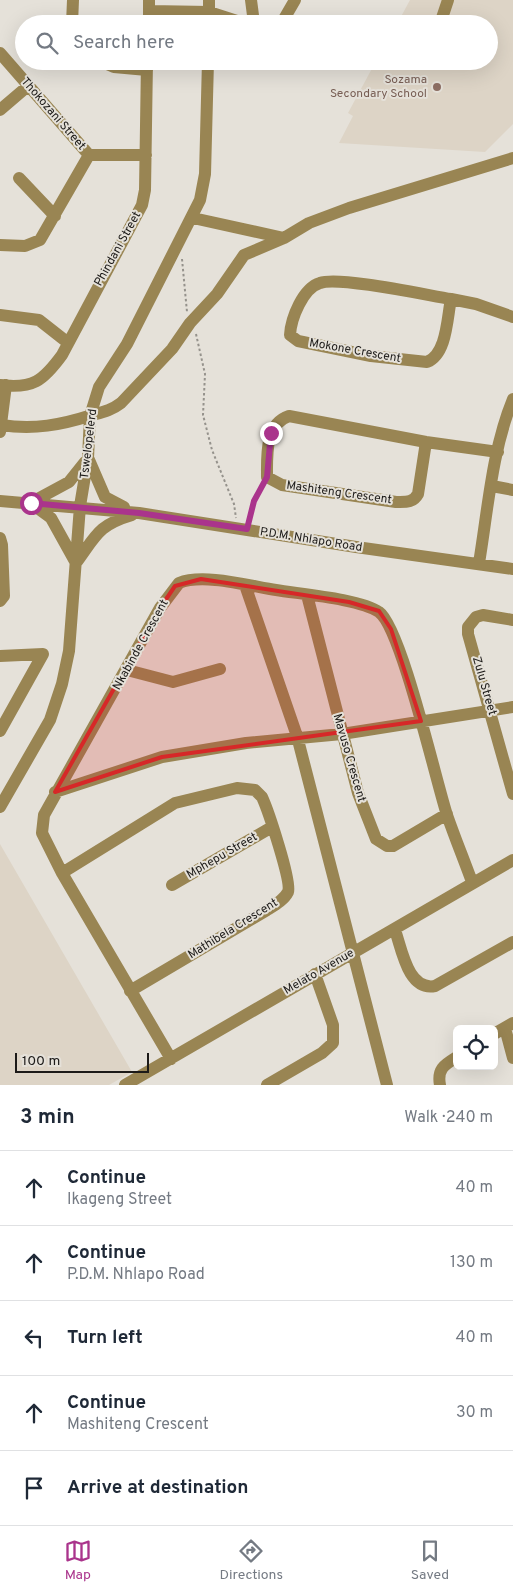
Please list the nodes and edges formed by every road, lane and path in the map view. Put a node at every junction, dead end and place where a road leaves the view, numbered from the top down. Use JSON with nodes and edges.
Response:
{"nodes":[{"id":1,"x":73,"y":0,"type":"edge"},
{"id":2,"x":251,"y":0,"type":"edge"},
{"id":3,"x":295,"y":0,"type":"edge"},
{"id":4,"x":448,"y":0,"type":"edge"},
{"id":5,"x":149,"y":12,"type":"edge"},
{"id":6,"x":209,"y":12,"type":"edge"},
{"id":7,"x":72,"y":15,"type":"edge"},
{"id":8,"x":255,"y":15,"type":"edge"},
{"id":9,"x":286,"y":15,"type":"edge"},
{"id":10,"x":443,"y":15,"type":"edge"},
{"id":11,"x":0,"y":53,"type":"edge"},
{"id":12,"x":147,"y":70,"type":"edge"},
{"id":13,"x":208,"y":70,"type":"edge"},
{"id":14,"x":28,"y":86,"type":"junction"},
{"id":15,"x":0,"y":110,"type":"edge"},
{"id":16,"x":89,"y":155,"type":"junction"},
{"id":17,"x":146,"y":155,"type":"junction"},
{"id":18,"x":513,"y":158,"type":"edge"},
{"id":19,"x":19,"y":178,"type":"dead end"},
{"id":20,"x":55,"y":216,"type":"junction"},
{"id":21,"x":193,"y":218,"type":"junction"},
{"id":22,"x":284,"y":238,"type":"junction"},
{"id":23,"x":0,"y":245,"type":"edge"},
{"id":24,"x":176,"y":247,"type":"junction"},
{"id":25,"x":451,"y":299,"type":"junction"},
{"id":26,"x":0,"y":315,"type":"edge"},
{"id":27,"x":513,"y":317,"type":"edge"},
{"id":28,"x":190,"y":323,"type":"junction"},
{"id":29,"x":68,"y":342,"type":"junction"},
{"id":30,"x":3,"y":385,"type":"edge"},
{"id":31,"x":513,"y":399,"type":"edge"},
{"id":32,"x":90,"y":416,"type":"junction"},
{"id":33,"x":0,"y":429,"type":"edge"},
{"id":34,"x":426,"y":442,"type":"junction"},
{"id":35,"x":498,"y":452,"type":"junction"},
{"id":36,"x":88,"y":458,"type":"junction"},
{"id":37,"x":267,"y":477,"type":"junction"},
{"id":38,"x":492,"y":486,"type":"junction"},
{"id":39,"x":513,"y":490,"type":"edge"},
{"id":40,"x":0,"y":501,"type":"edge"},
{"id":41,"x":31,"y":503,"type":"junction"},
{"id":42,"x":80,"y":506,"type":"junction"},
{"id":43,"x":139,"y":513,"type":"junction"},
{"id":44,"x":242,"y":528,"type":"junction"},
{"id":45,"x":0,"y":538,"type":"edge"},
{"id":46,"x":76,"y":563,"type":"junction"},
{"id":47,"x":479,"y":563,"type":"junction"},
{"id":48,"x":513,"y":569,"type":"edge"},
{"id":49,"x":2,"y":580,"type":"edge"},
{"id":50,"x":245,"y":585,"type":"junction"},
{"id":51,"x":307,"y":595,"type":"junction"},
{"id":52,"x":0,"y":601,"type":"edge"},
{"id":53,"x":513,"y":620,"type":"edge"},
{"id":54,"x":0,"y":656,"type":"edge"},
{"id":55,"x":220,"y":669,"type":"dead end"},
{"id":56,"x":127,"y":670,"type":"junction"},
{"id":57,"x":513,"y":706,"type":"edge"},
{"id":58,"x":491,"y":709,"type":"junction"},
{"id":59,"x":421,"y":721,"type":"junction"},
{"id":60,"x":0,"y":731,"type":"edge"},
{"id":61,"x":342,"y":734,"type":"junction"},
{"id":62,"x":297,"y":736,"type":"junction"},
{"id":63,"x":55,"y":792,"type":"junction"},
{"id":64,"x":513,"y":794,"type":"edge"},
{"id":65,"x":0,"y":807,"type":"edge"},
{"id":66,"x":447,"y":814,"type":"junction"},
{"id":67,"x":272,"y":827,"type":"junction"},
{"id":68,"x":513,"y":860,"type":"edge"},
{"id":69,"x":62,"y":873,"type":"junction"},
{"id":70,"x":472,"y":882,"type":"junction"},
{"id":71,"x":172,"y":884,"type":"dead end"},
{"id":72,"x":395,"y":930,"type":"junction"},
{"id":73,"x":513,"y":942,"type":"edge"},
{"id":74,"x":352,"y":953,"type":"junction"},
{"id":75,"x":315,"y":974,"type":"junction"},
{"id":76,"x":130,"y":991,"type":"junction"},
{"id":77,"x":504,"y":1028,"type":"edge"},
{"id":78,"x":513,"y":1058,"type":"edge"},
{"id":79,"x":171,"y":1059,"type":"junction"},
{"id":80,"x":453,"y":1059,"type":"edge"},
{"id":81,"x":125,"y":1085,"type":"edge"},
{"id":82,"x":267,"y":1085,"type":"edge"},
{"id":83,"x":387,"y":1085,"type":"edge"},
{"id":84,"x":440,"y":1085,"type":"edge"}],
"edges":[{"from":1,"to":7,"type":"street"},
{"from":2,"to":8,"type":"street"},
{"from":3,"to":9,"type":"street"},
{"from":4,"to":10,"type":"street"},
{"from":5,"to":6,"type":"street"},
{"from":11,"to":14,"type":"street","name":"Thokozani Street"},
{"from":12,"to":17,"type":"street","name":"Phindani Street"},
{"from":13,"to":21,"type":"street","name":"Tswelopelerd"},
{"from":14,"to":15,"type":"street"},
{"from":14,"to":16,"type":"street","name":"Thokozani Street"},
{"from":16,"to":17,"type":"street","name":"Thokozani Street"},
{"from":16,"to":20,"type":"street"},
{"from":17,"to":29,"type":"street","name":"Phindani Street"},
{"from":18,"to":22,"type":"street"},
{"from":19,"to":20,"type":"street"},
{"from":20,"to":23,"type":"street"},
{"from":21,"to":22,"type":"street"},
{"from":21,"to":24,"type":"street","name":"Tswelopelerd"},
{"from":22,"to":28,"type":"street"},
{"from":24,"to":28,"type":"path"},
{"from":24,"to":32,"type":"street","name":"Tswelopelerd"},
{"from":25,"to":25,"type":"street","name":"Mokone Crescent"},
{"from":25,"to":27,"type":"street","name":"Mokone Crescent"},
{"from":26,"to":29,"type":"street"},
{"from":28,"to":32,"type":"street"},
{"from":28,"to":44,"type":"path"},
{"from":29,"to":30,"type":"street","name":"Phindani Street"},
{"from":30,"to":33,"type":"street"},
{"from":31,"to":35,"type":"street"},
{"from":32,"to":33,"type":"street"},
{"from":32,"to":36,"type":"street","name":"Tswelopelerd"},
{"from":34,"to":35,"type":"street"},
{"from":34,"to":37,"type":"street"},
{"from":34,"to":37,"type":"street","name":"Mashiteng Crescent"},
{"from":35,"to":38,"type":"street"},
{"from":36,"to":41,"type":"street"},
{"from":36,"to":42,"type":"street","name":"Tswelopelerd"},
{"from":36,"to":43,"type":"street"},
{"from":37,"to":44,"type":"path"},
{"from":38,"to":39,"type":"street"},
{"from":38,"to":47,"type":"street"},
{"from":40,"to":41,"type":"street","name":"P.D.M. Nhlapo Road"},
{"from":41,"to":42,"type":"street","name":"P.D.M. Nhlapo Road"},
{"from":41,"to":46,"type":"street"},
{"from":42,"to":43,"type":"street","name":"P.D.M. Nhlapo Road"},
{"from":42,"to":46,"type":"street","name":"Tswelopelerd"},
{"from":43,"to":44,"type":"street","name":"P.D.M. Nhlapo Road"},
{"from":43,"to":46,"type":"street"},
{"from":44,"to":47,"type":"street","name":"P.D.M. Nhlapo Road"},
{"from":45,"to":49,"type":"street"},
{"from":46,"to":65,"type":"street","name":"Tswelopelerd"},
{"from":47,"to":48,"type":"street","name":"P.D.M. Nhlapo Road"},
{"from":49,"to":52,"type":"street"},
{"from":50,"to":51,"type":"street","name":"Nkabinde Crescent"},
{"from":50,"to":56,"type":"street","name":"Nkabinde Crescent"},
{"from":50,"to":62,"type":"street"},
{"from":51,"to":59,"type":"street","name":"Nkabinde Crescent"},
{"from":51,"to":61,"type":"street","name":"Mavuso Crescent"},
{"from":53,"to":58,"type":"street","name":"Zulu Street"},
{"from":54,"to":60,"type":"street"},
{"from":55,"to":56,"type":"street"},
{"from":56,"to":63,"type":"street","name":"Nkabinde Crescent"},
{"from":57,"to":58,"type":"street"},
{"from":58,"to":59,"type":"street"},
{"from":58,"to":64,"type":"street","name":"Zulu Street"},
{"from":59,"to":61,"type":"street"},
{"from":59,"to":66,"type":"street","name":"Nkabinde Crescent"},
{"from":61,"to":62,"type":"street"},
{"from":61,"to":66,"type":"street","name":"Mavuso Crescent"},
{"from":62,"to":63,"type":"street"},
{"from":62,"to":74,"type":"street"},
{"from":63,"to":69,"type":"street","name":"Nkabinde Crescent"},
{"from":66,"to":70,"type":"street","name":"Nkabinde Crescent"},
{"from":67,"to":69,"type":"street","name":"Mathibela Crescent"},
{"from":67,"to":71,"type":"street","name":"Mphepu Street"},
{"from":67,"to":76,"type":"street","name":"Mathibela Crescent"},
{"from":68,"to":70,"type":"street","name":"Melato Avenue"},
{"from":69,"to":76,"type":"street","name":"Nkabinde Crescent"},
{"from":70,"to":72,"type":"street","name":"Melato Avenue"},
{"from":72,"to":73,"type":"street"},
{"from":72,"to":74,"type":"street","name":"Melato Avenue"},
{"from":74,"to":75,"type":"street","name":"Melato Avenue"},
{"from":74,"to":83,"type":"street"},
{"from":75,"to":79,"type":"street","name":"Melato Avenue"},
{"from":75,"to":82,"type":"street"},
{"from":76,"to":79,"type":"street","name":"Nkabinde Crescent"},
{"from":77,"to":78,"type":"street"},
{"from":79,"to":81,"type":"street","name":"Melato Avenue"},
{"from":80,"to":84,"type":"street"}]}
